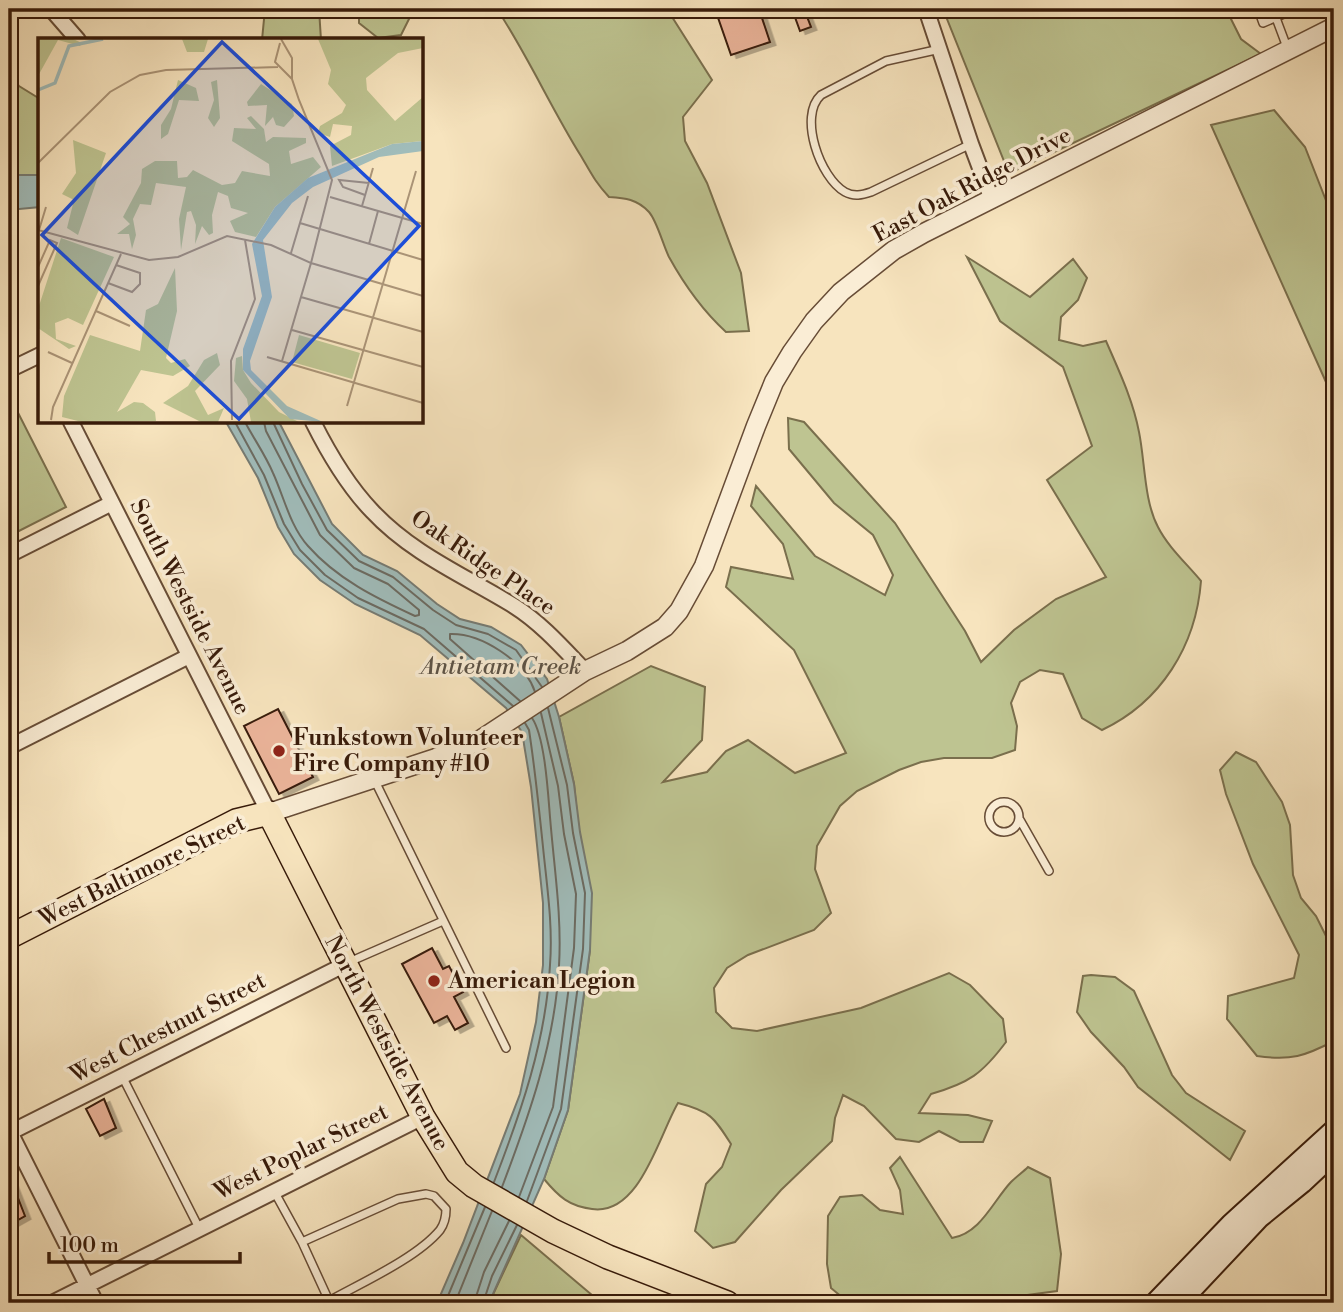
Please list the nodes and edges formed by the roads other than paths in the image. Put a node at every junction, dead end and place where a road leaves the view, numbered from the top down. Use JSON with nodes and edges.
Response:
{"nodes":[{"id":1,"x":51,"y":9,"type":"edge"},
{"id":2,"x":926,"y":9,"type":"edge"},
{"id":3,"x":1258,"y":9,"type":"edge"},
{"id":4,"x":1295,"y":9,"type":"edge"},
{"id":5,"x":1276,"y":18,"type":"junction"},
{"id":6,"x":1334,"y":27,"type":"edge"},
{"id":7,"x":76,"y":38,"type":"edge"},
{"id":8,"x":940,"y":49,"type":"junction"},
{"id":9,"x":1289,"y":50,"type":"junction"},
{"id":10,"x":971,"y":144,"type":"junction"},
{"id":11,"x":992,"y":200,"type":"junction"},
{"id":12,"x":38,"y":357,"type":"edge"},
{"id":13,"x":9,"y":370,"type":"edge"},
{"id":14,"x":72,"y":424,"type":"edge"},
{"id":15,"x":314,"y":424,"type":"edge"},
{"id":16,"x":112,"y":503,"type":"junction"},
{"id":17,"x":9,"y":555,"type":"edge"},
{"id":18,"x":189,"y":656,"type":"junction"},
{"id":19,"x":580,"y":674,"type":"junction"},
{"id":20,"x":511,"y":721,"type":"joint"},
{"id":21,"x":9,"y":747,"type":"edge"},
{"id":22,"x":374,"y":779,"type":"junction"},
{"id":23,"x":268,"y":813,"type":"junction"},
{"id":24,"x":1020,"y":820,"type":"junction"},
{"id":25,"x":1049,"y":872,"type":"dead end"},
{"id":26,"x":443,"y":922,"type":"junction"},
{"id":27,"x":9,"y":937,"type":"edge"},
{"id":28,"x":346,"y":964,"type":"junction"},
{"id":29,"x":506,"y":1048,"type":"dead end"},
{"id":30,"x":121,"y":1076,"type":"junction"},
{"id":31,"x":423,"y":1117,"type":"junction"},
{"id":32,"x":1334,"y":1130,"type":"edge"},
{"id":33,"x":9,"y":1132,"type":"edge"},
{"id":34,"x":1334,"y":1153,"type":"edge"},
{"id":35,"x":274,"y":1191,"type":"junction"},
{"id":36,"x":199,"y":1228,"type":"junction"},
{"id":37,"x":302,"y":1242,"type":"junction"},
{"id":38,"x":88,"y":1286,"type":"junction"},
{"id":39,"x":329,"y":1302,"type":"edge"},
{"id":40,"x":52,"y":1303,"type":"edge"},
{"id":41,"x":96,"y":1303,"type":"edge"},
{"id":42,"x":727,"y":1303,"type":"edge"},
{"id":43,"x":1155,"y":1303,"type":"edge"},
{"id":44,"x":1179,"y":1303,"type":"edge"}],
"edges":[{"from":1,"to":7,"type":"street"},
{"from":2,"to":8,"type":"street"},
{"from":3,"to":5,"type":"lane"},
{"from":4,"to":5,"type":"lane"},
{"from":5,"to":9,"type":"lane"},
{"from":6,"to":9,"type":"street","name":"East Oak Ridge Drive"},
{"from":8,"to":10,"type":"street"},
{"from":8,"to":10,"type":"lane"},
{"from":9,"to":11,"type":"street","name":"East Oak Ridge Drive"},
{"from":10,"to":11,"type":"street"},
{"from":11,"to":19,"type":"street","name":"East Oak Ridge Drive"},
{"from":12,"to":13,"type":"street"},
{"from":14,"to":16,"type":"street","name":"South Westside Avenue"},
{"from":15,"to":19,"type":"street","name":"Oak Ridge Place"},
{"from":16,"to":17,"type":"street"},
{"from":16,"to":18,"type":"street","name":"South Westside Avenue"},
{"from":18,"to":21,"type":"street"},
{"from":18,"to":23,"type":"street","name":"South Westside Avenue"},
{"from":19,"to":20,"type":"street","name":"East Oak Ridge Drive"},
{"from":20,"to":22,"type":"street","name":"West Baltimore Street"},
{"from":22,"to":23,"type":"street","name":"West Baltimore Street"},
{"from":22,"to":26,"type":"lane"},
{"from":23,"to":27,"type":"main road","name":"West Baltimore Street"},
{"from":23,"to":28,"type":"main road","name":"North Westside Avenue"},
{"from":24,"to":24,"type":"lane"},
{"from":24,"to":25,"type":"lane"},
{"from":26,"to":28,"type":"lane"},
{"from":26,"to":29,"type":"lane"},
{"from":28,"to":30,"type":"street","name":"West Chestnut Street"},
{"from":28,"to":31,"type":"main road","name":"North Westside Avenue"},
{"from":30,"to":33,"type":"street","name":"West Chestnut Street"},
{"from":30,"to":36,"type":"lane"},
{"from":31,"to":35,"type":"street","name":"West Poplar Street"},
{"from":31,"to":42,"type":"main road","name":"North Westside Avenue"},
{"from":32,"to":43,"type":"main road"},
{"from":33,"to":38,"type":"street"},
{"from":34,"to":44,"type":"main road"},
{"from":35,"to":36,"type":"street","name":"West Poplar Street"},
{"from":35,"to":37,"type":"lane"},
{"from":36,"to":38,"type":"street","name":"West Poplar Street"},
{"from":37,"to":39,"type":"lane"},
{"from":37,"to":39,"type":"lane"},
{"from":38,"to":40,"type":"street","name":"West Poplar Street"},
{"from":38,"to":41,"type":"street"}]}
